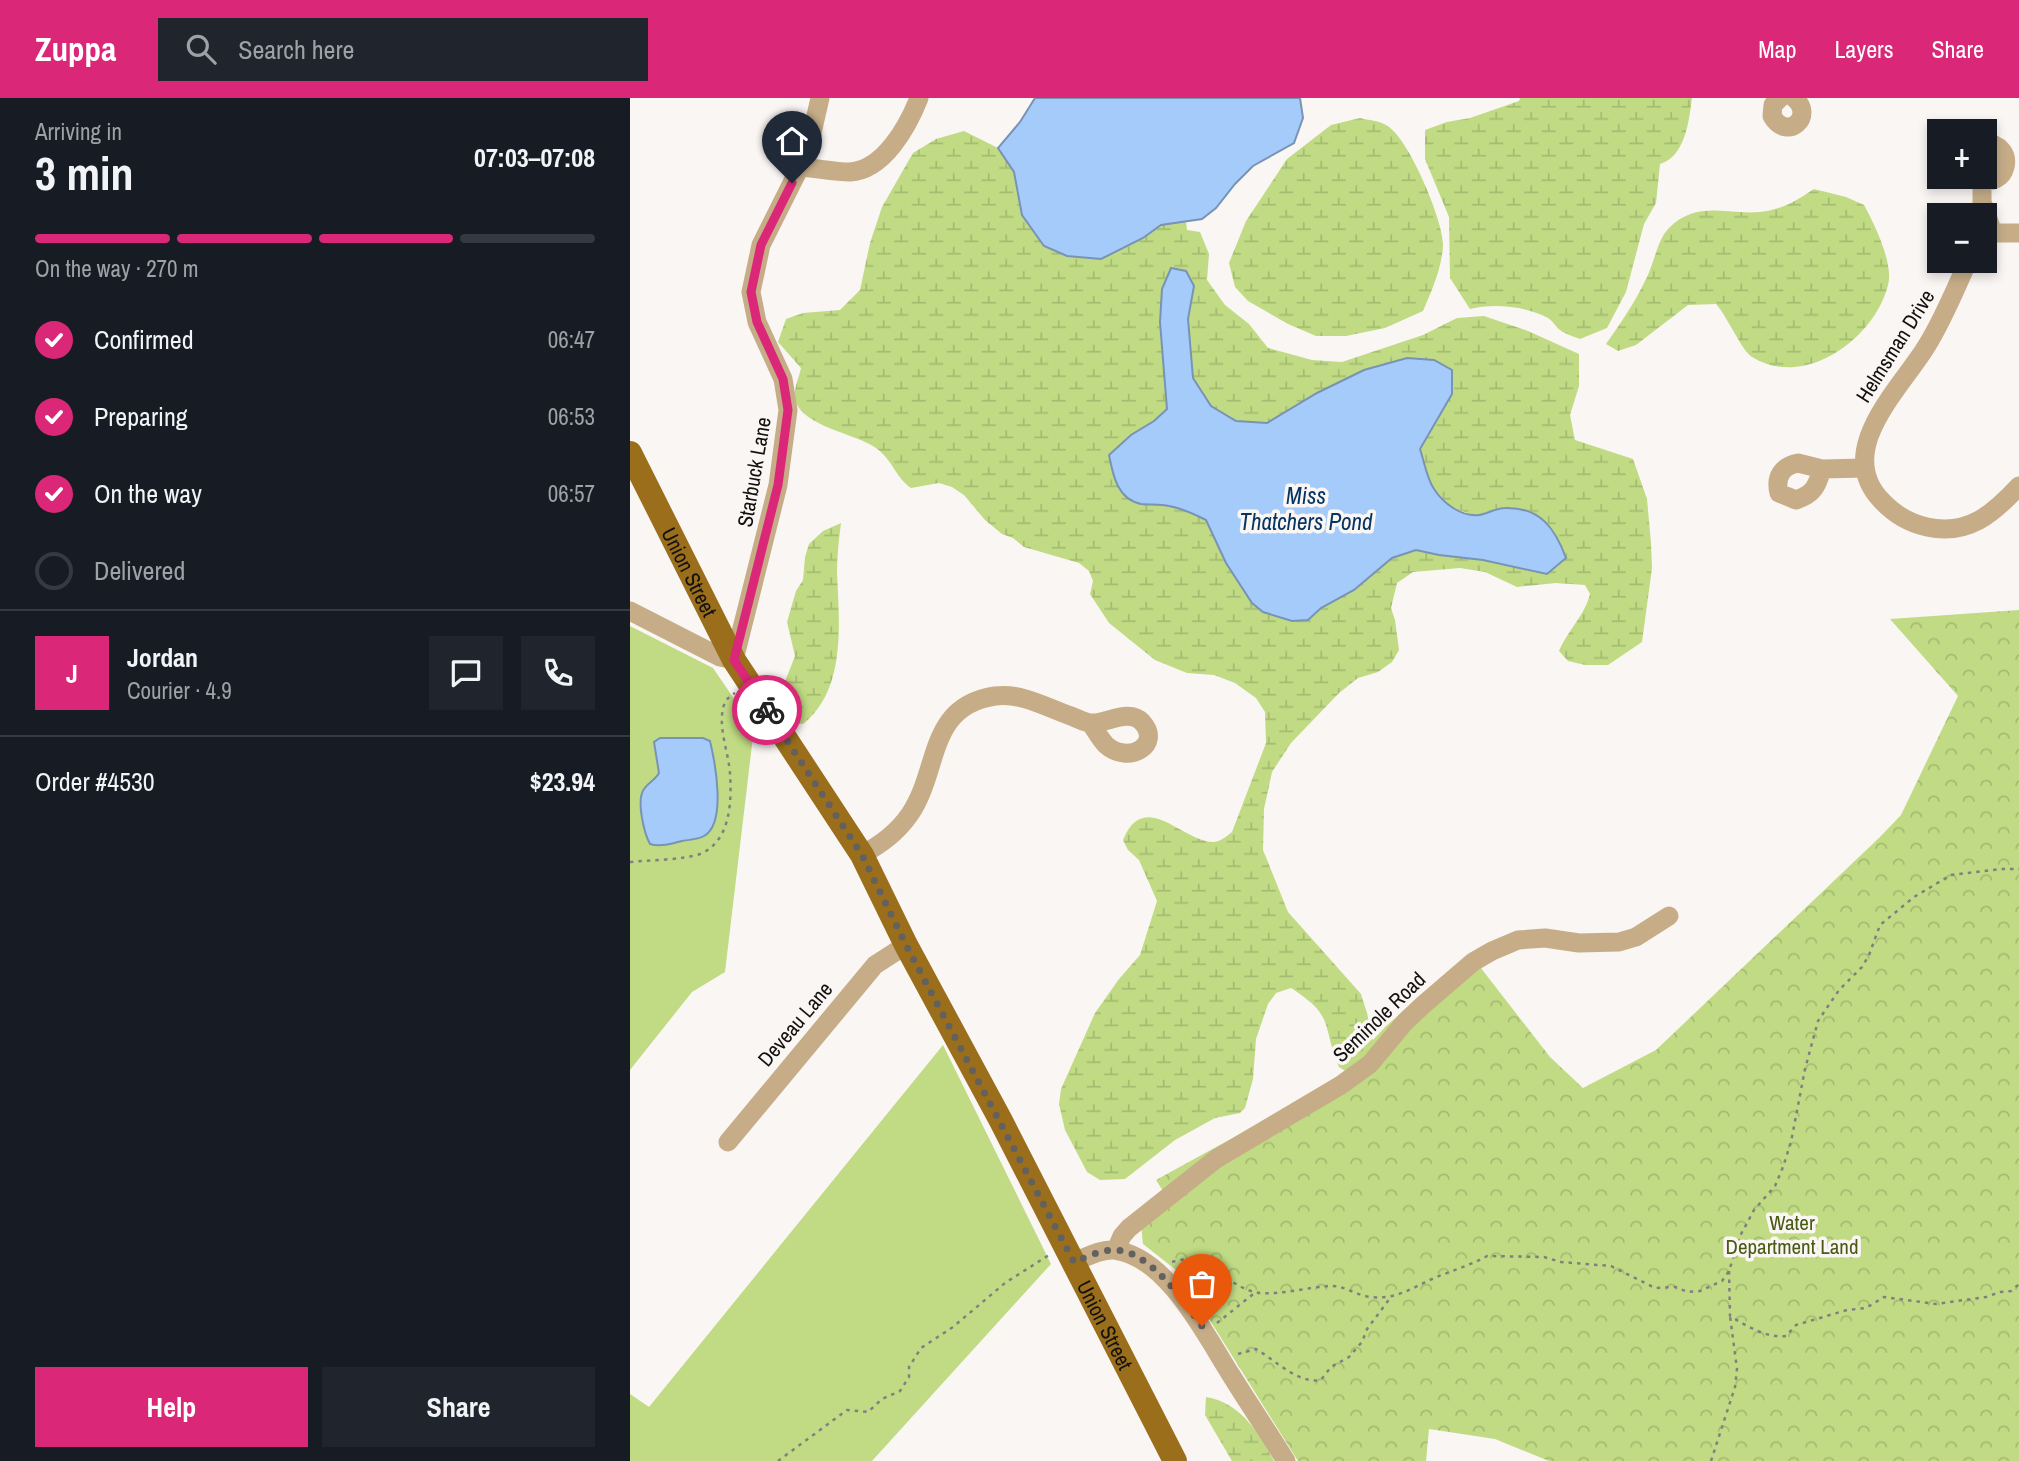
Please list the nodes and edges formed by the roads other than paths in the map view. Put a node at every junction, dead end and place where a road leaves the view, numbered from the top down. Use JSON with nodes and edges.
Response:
{"nodes":[{"id":1,"x":820,"y":98,"type":"edge"},
{"id":2,"x":919,"y":98,"type":"edge"},
{"id":3,"x":1780,"y":98,"type":"edge"},
{"id":4,"x":1794,"y":98,"type":"edge"},
{"id":5,"x":1997,"y":146,"type":"edge"},
{"id":6,"x":800,"y":167,"type":"junction"},
{"id":7,"x":1997,"y":178,"type":"edge"},
{"id":8,"x":2019,"y":233,"type":"edge"},
{"id":9,"x":1997,"y":234,"type":"edge"},
{"id":10,"x":1963,"y":273,"type":"edge"},
{"id":11,"x":630,"y":453,"type":"edge"},
{"id":12,"x":1865,"y":468,"type":"junction"},
{"id":13,"x":1822,"y":469,"type":"dead end"},
{"id":14,"x":2019,"y":486,"type":"edge"},
{"id":15,"x":630,"y":611,"type":"edge"},
{"id":16,"x":734,"y":660,"type":"junction"},
{"id":17,"x":1091,"y":723,"type":"dead end"},
{"id":18,"x":862,"y":855,"type":"junction"},
{"id":19,"x":1669,"y":916,"type":"dead end"},
{"id":20,"x":906,"y":945,"type":"junction"},
{"id":21,"x":728,"y":1142,"type":"dead end"},
{"id":22,"x":1116,"y":1250,"type":"junction"},
{"id":23,"x":1070,"y":1255,"type":"junction"},
{"id":24,"x":1175,"y":1461,"type":"edge"},
{"id":25,"x":1286,"y":1461,"type":"edge"}],
"edges":[{"from":1,"to":6,"type":"street","name":"Starbuck Lane"},
{"from":2,"to":6,"type":"street"},
{"from":3,"to":4,"type":"street"},
{"from":5,"to":7,"type":"street"},
{"from":6,"to":16,"type":"street","name":"Starbuck Lane"},
{"from":8,"to":9,"type":"street"},
{"from":10,"to":12,"type":"street","name":"Helmsman Drive"},
{"from":11,"to":16,"type":"main road","name":"Union Street"},
{"from":12,"to":13,"type":"street"},
{"from":12,"to":14,"type":"street"},
{"from":15,"to":16,"type":"street"},
{"from":16,"to":18,"type":"main road","name":"Union Street"},
{"from":17,"to":18,"type":"street"},
{"from":18,"to":20,"type":"main road","name":"Union Street"},
{"from":19,"to":22,"type":"street","name":"Seminole Road"},
{"from":20,"to":21,"type":"street","name":"Deveau Lane"},
{"from":20,"to":23,"type":"main road","name":"Union Street"},
{"from":22,"to":23,"type":"street"},
{"from":22,"to":25,"type":"street"},
{"from":23,"to":24,"type":"main road","name":"Union Street"}]}
